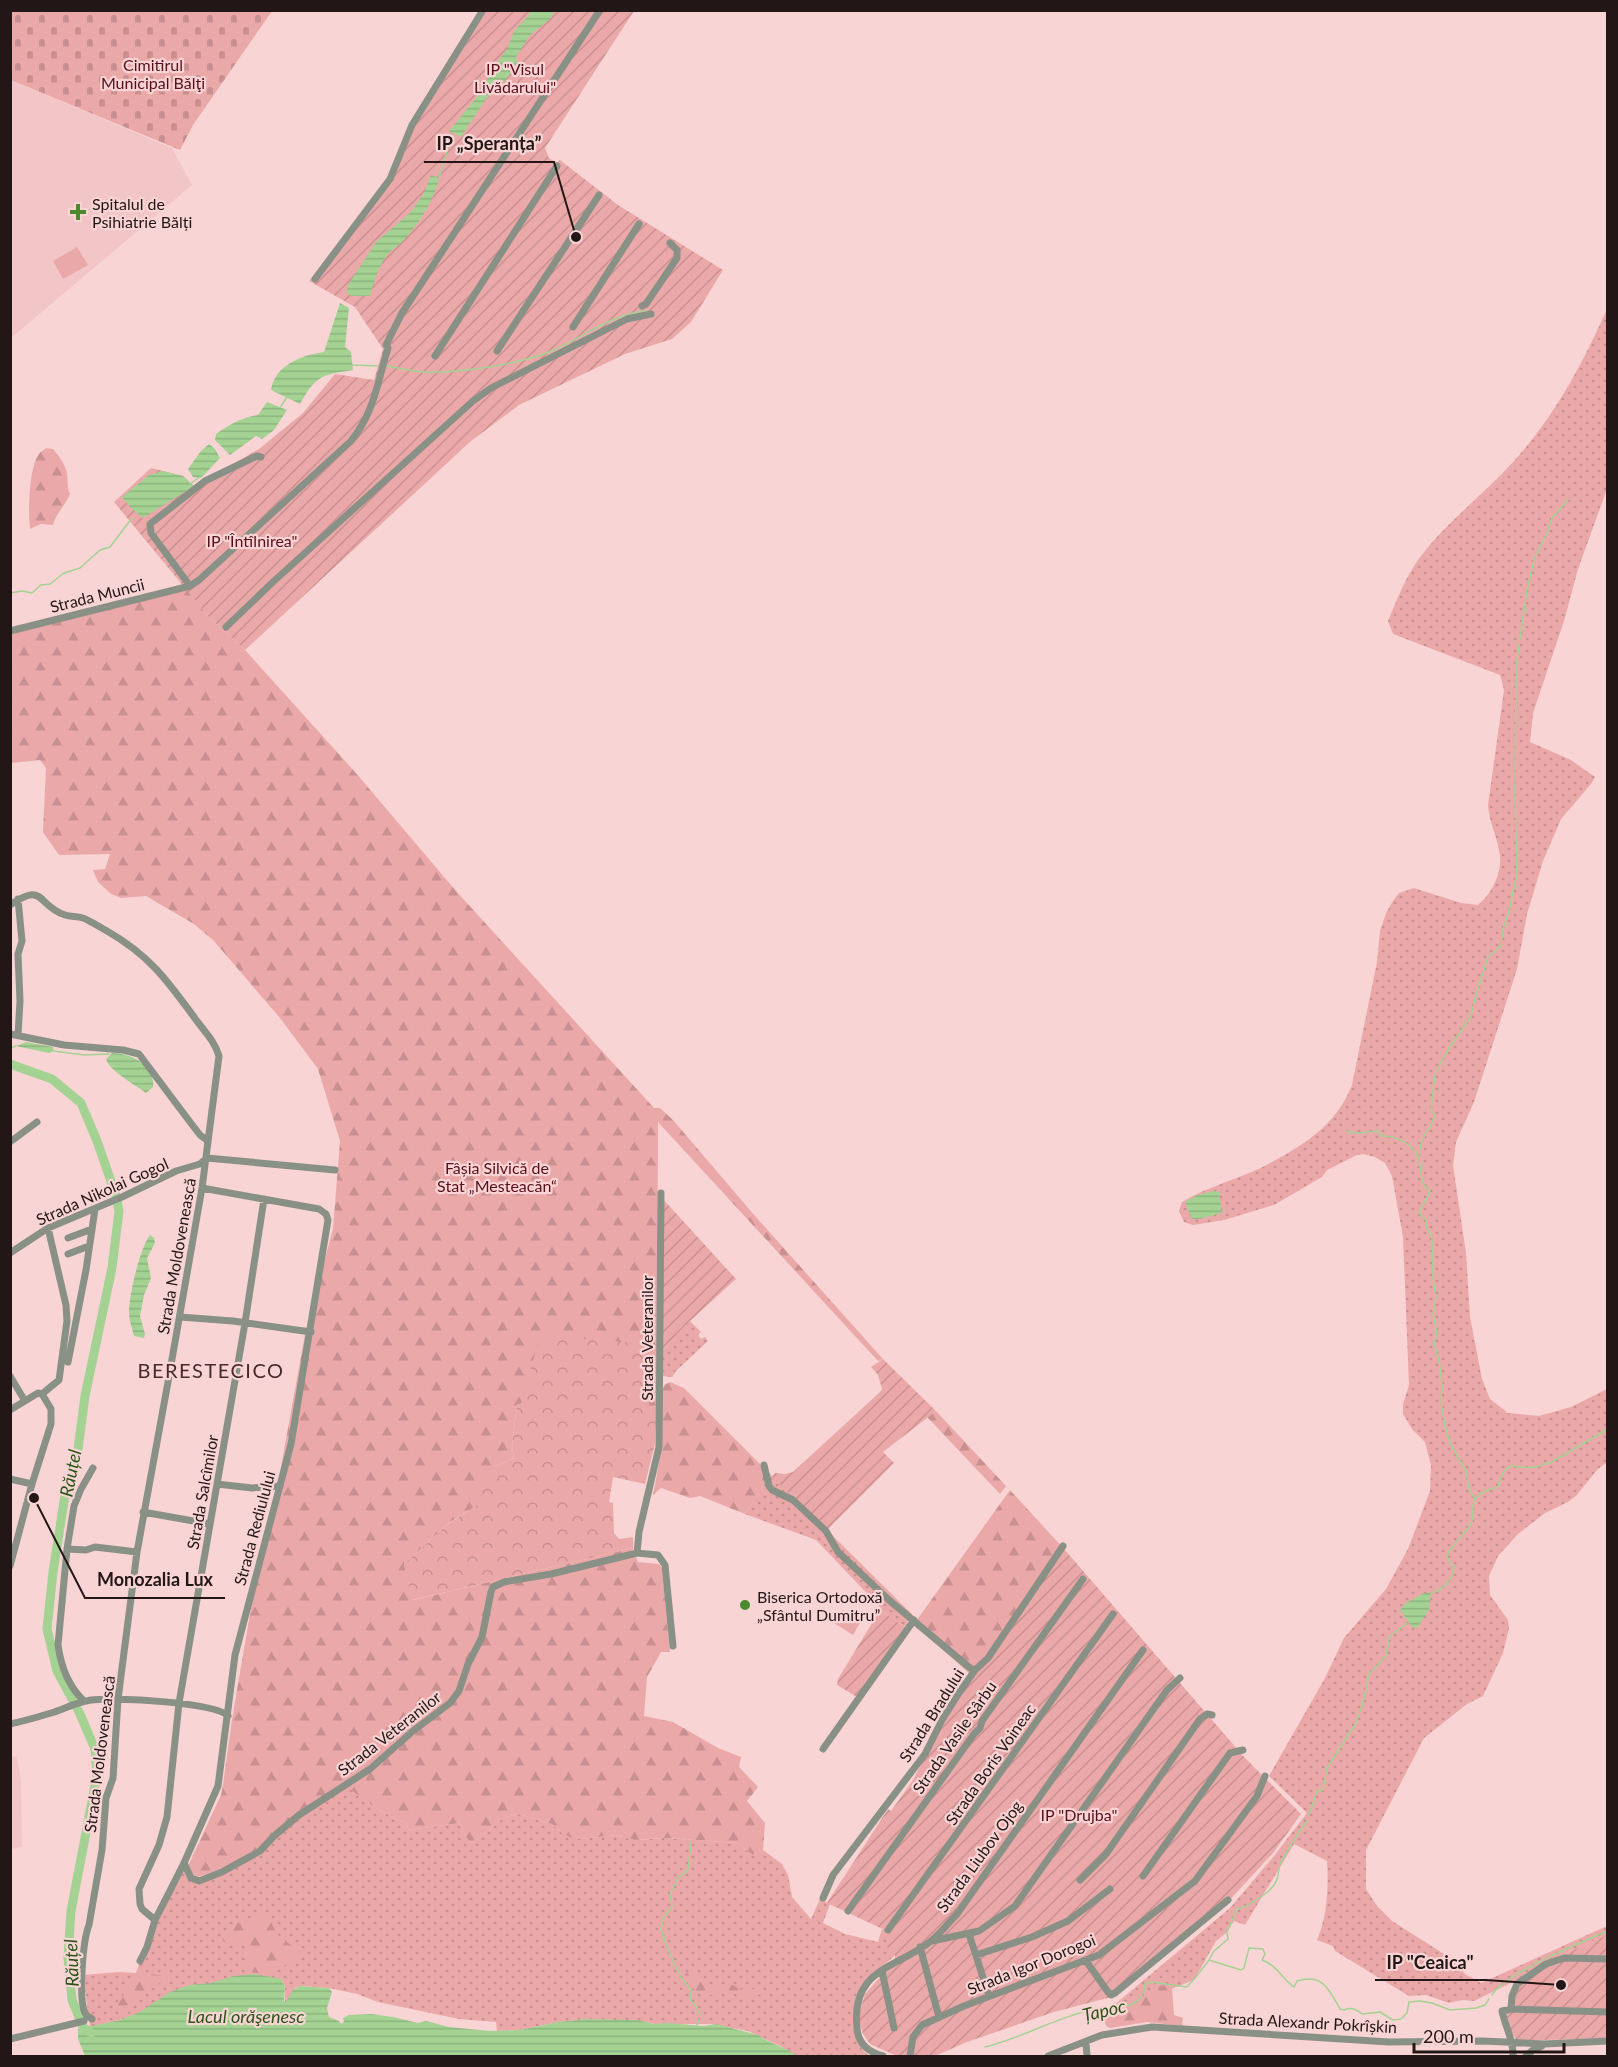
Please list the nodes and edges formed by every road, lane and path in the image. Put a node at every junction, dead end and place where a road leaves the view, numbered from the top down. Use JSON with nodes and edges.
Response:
{"nodes":[{"id":1,"x":483,"y":10,"type":"edge"},
{"id":2,"x":600,"y":10,"type":"edge"},
{"id":3,"x":557,"y":166,"type":"dead end"},
{"id":4,"x":599,"y":195,"type":"dead end"},
{"id":5,"x":639,"y":224,"type":"dead end"},
{"id":6,"x":670,"y":243,"type":"dead end"},
{"id":7,"x":315,"y":279,"type":"dead end"},
{"id":8,"x":642,"y":306,"type":"dead end"},
{"id":9,"x":651,"y":314,"type":"dead end"},
{"id":10,"x":573,"y":327,"type":"dead end"},
{"id":11,"x":496,"y":351,"type":"dead end"},
{"id":12,"x":435,"y":356,"type":"dead end"},
{"id":13,"x":261,"y":457,"type":"dead end"},
{"id":14,"x":190,"y":586,"type":"junction"},
{"id":15,"x":226,"y":627,"type":"dead end"},
{"id":16,"x":10,"y":631,"type":"edge"},
{"id":17,"x":18,"y":900,"type":"junction"},
{"id":18,"x":10,"y":904,"type":"edge"},
{"id":19,"x":14,"y":1035,"type":"edge"},
{"id":20,"x":37,"y":1122,"type":"dead end"},
{"id":21,"x":208,"y":1141,"type":"junction"},
{"id":22,"x":10,"y":1142,"type":"edge"},
{"id":23,"x":207,"y":1158,"type":"junction"},
{"id":24,"x":335,"y":1170,"type":"dead end"},
{"id":25,"x":202,"y":1188,"type":"junction"},
{"id":26,"x":660,"y":1193,"type":"dead end"},
{"id":27,"x":264,"y":1199,"type":"junction"},
{"id":28,"x":94,"y":1209,"type":"junction"},
{"id":29,"x":48,"y":1228,"type":"junction"},
{"id":30,"x":92,"y":1229,"type":"junction"},
{"id":31,"x":68,"y":1238,"type":"dead end"},
{"id":32,"x":89,"y":1246,"type":"junction"},
{"id":33,"x":10,"y":1253,"type":"edge"},
{"id":34,"x":68,"y":1254,"type":"dead end"},
{"id":35,"x":180,"y":1317,"type":"junction"},
{"id":36,"x":245,"y":1323,"type":"junction"},
{"id":37,"x":311,"y":1332,"type":"junction"},
{"id":38,"x":68,"y":1362,"type":"dead end"},
{"id":39,"x":10,"y":1376,"type":"edge"},
{"id":40,"x":42,"y":1394,"type":"junction"},
{"id":41,"x":25,"y":1401,"type":"junction"},
{"id":42,"x":10,"y":1410,"type":"edge"},
{"id":43,"x":764,"y":1465,"type":"dead end"},
{"id":44,"x":93,"y":1468,"type":"dead end"},
{"id":45,"x":10,"y":1479,"type":"edge"},
{"id":46,"x":32,"y":1484,"type":"junction"},
{"id":47,"x":217,"y":1484,"type":"junction"},
{"id":48,"x":280,"y":1486,"type":"junction"},
{"id":49,"x":143,"y":1512,"type":"junction"},
{"id":50,"x":210,"y":1524,"type":"junction"},
{"id":51,"x":19,"y":1529,"type":"junction"},
{"id":52,"x":10,"y":1530,"type":"edge"},
{"id":53,"x":1064,"y":1546,"type":"dead end"},
{"id":54,"x":67,"y":1549,"type":"junction"},
{"id":55,"x":136,"y":1552,"type":"junction"},
{"id":56,"x":637,"y":1553,"type":"junction"},
{"id":57,"x":10,"y":1566,"type":"edge"},
{"id":58,"x":1083,"y":1579,"type":"dead end"},
{"id":59,"x":1113,"y":1614,"type":"dead end"},
{"id":60,"x":914,"y":1620,"type":"junction"},
{"id":61,"x":673,"y":1646,"type":"dead end"},
{"id":62,"x":1143,"y":1650,"type":"dead end"},
{"id":63,"x":975,"y":1670,"type":"junction"},
{"id":64,"x":1180,"y":1678,"type":"dead end"},
{"id":65,"x":118,"y":1699,"type":"junction"},
{"id":66,"x":82,"y":1702,"type":"junction"},
{"id":67,"x":179,"y":1703,"type":"junction"},
{"id":68,"x":1212,"y":1715,"type":"dead end"},
{"id":69,"x":228,"y":1716,"type":"junction"},
{"id":70,"x":10,"y":1724,"type":"edge"},
{"id":71,"x":823,"y":1749,"type":"dead end"},
{"id":72,"x":1243,"y":1750,"type":"dead end"},
{"id":73,"x":1265,"y":1776,"type":"dead end"},
{"id":74,"x":184,"y":1863,"type":"junction"},
{"id":75,"x":1143,"y":1876,"type":"dead end"},
{"id":76,"x":1080,"y":1880,"type":"dead end"},
{"id":77,"x":1110,"y":1888,"type":"dead end"},
{"id":78,"x":823,"y":1898,"type":"dead end"},
{"id":79,"x":1228,"y":1900,"type":"dead end"},
{"id":80,"x":848,"y":1911,"type":"dead end"},
{"id":81,"x":156,"y":1920,"type":"junction"},
{"id":82,"x":888,"y":1930,"type":"dead end"},
{"id":83,"x":969,"y":1934,"type":"junction"},
{"id":84,"x":932,"y":1941,"type":"junction"},
{"id":85,"x":920,"y":1947,"type":"junction"},
{"id":86,"x":976,"y":1955,"type":"junction"},
{"id":87,"x":1608,"y":1959,"type":"edge"},
{"id":88,"x":140,"y":1961,"type":"dead end"},
{"id":89,"x":1086,"y":1961,"type":"junction"},
{"id":90,"x":882,"y":1971,"type":"junction"},
{"id":91,"x":989,"y":1996,"type":"junction"},
{"id":92,"x":1511,"y":2008,"type":"junction"},
{"id":93,"x":1608,"y":2012,"type":"edge"},
{"id":94,"x":939,"y":2017,"type":"junction"},
{"id":95,"x":894,"y":2028,"type":"dead end"},
{"id":96,"x":10,"y":2039,"type":"edge"},
{"id":97,"x":1608,"y":2041,"type":"edge"},
{"id":98,"x":1086,"y":2043,"type":"junction"},
{"id":99,"x":1512,"y":2043,"type":"junction"},
{"id":100,"x":1544,"y":2044,"type":"junction"},
{"id":101,"x":883,"y":2056,"type":"edge"},
{"id":102,"x":910,"y":2056,"type":"edge"},
{"id":103,"x":1048,"y":2056,"type":"edge"},
{"id":104,"x":1087,"y":2056,"type":"edge"},
{"id":105,"x":1513,"y":2056,"type":"edge"},
{"id":106,"x":1526,"y":2056,"type":"edge"}],
"edges":[{"from":1,"to":7,"type":"street"},
{"from":2,"to":14,"type":"street"},
{"from":3,"to":12,"type":"street"},
{"from":4,"to":11,"type":"street"},
{"from":5,"to":10,"type":"street"},
{"from":6,"to":8,"type":"street"},
{"from":9,"to":15,"type":"street"},
{"from":13,"to":14,"type":"street"},
{"from":14,"to":16,"type":"street","name":"Strada Muncii"},
{"from":17,"to":18,"type":"street","name":"Strada Moldovenească"},
{"from":17,"to":19,"type":"street"},
{"from":17,"to":21,"type":"street","name":"Strada Moldovenească"},
{"from":19,"to":21,"type":"street"},
{"from":20,"to":22,"type":"street"},
{"from":21,"to":23,"type":"street","name":"Strada Moldovenească"},
{"from":23,"to":24,"type":"street"},
{"from":23,"to":25,"type":"street","name":"Strada Moldovenească"},
{"from":23,"to":28,"type":"street","name":"Strada Nikolai Gogol"},
{"from":25,"to":27,"type":"street","name":"Strada Rediulului"},
{"from":25,"to":35,"type":"street","name":"Strada Moldovenească"},
{"from":26,"to":56,"type":"street","name":"Strada Veteranilor"},
{"from":27,"to":36,"type":"street","name":"Strada Salcîmilor"},
{"from":27,"to":37,"type":"street","name":"Strada Rediulului"},
{"from":28,"to":29,"type":"street","name":"Strada Nikolai Gogol"},
{"from":28,"to":30,"type":"street"},
{"from":29,"to":33,"type":"street","name":"Strada Nikolai Gogol"},
{"from":29,"to":40,"type":"street"},
{"from":30,"to":31,"type":"street"},
{"from":30,"to":32,"type":"street"},
{"from":32,"to":34,"type":"street"},
{"from":32,"to":38,"type":"street"},
{"from":35,"to":36,"type":"street"},
{"from":35,"to":49,"type":"street","name":"Strada Moldovenească"},
{"from":36,"to":37,"type":"street"},
{"from":36,"to":47,"type":"street","name":"Strada Salcîmilor"},
{"from":37,"to":48,"type":"street","name":"Strada Rediulului"},
{"from":39,"to":41,"type":"street"},
{"from":40,"to":41,"type":"street"},
{"from":40,"to":46,"type":"street"},
{"from":41,"to":42,"type":"street"},
{"from":43,"to":60,"type":"street"},
{"from":44,"to":54,"type":"street"},
{"from":45,"to":46,"type":"street"},
{"from":46,"to":51,"type":"street"},
{"from":47,"to":48,"type":"street"},
{"from":47,"to":50,"type":"street","name":"Strada Salcîmilor"},
{"from":48,"to":69,"type":"street","name":"Strada Rediulului"},
{"from":49,"to":50,"type":"street"},
{"from":49,"to":55,"type":"street","name":"Strada Moldovenească"},
{"from":50,"to":67,"type":"street","name":"Strada Salcîmilor"},
{"from":51,"to":52,"type":"street"},
{"from":51,"to":57,"type":"street"},
{"from":53,"to":63,"type":"street","name":"Strada Bradului"},
{"from":54,"to":55,"type":"street"},
{"from":54,"to":66,"type":"street"},
{"from":55,"to":65,"type":"street","name":"Strada Moldovenească"},
{"from":56,"to":61,"type":"street"},
{"from":56,"to":74,"type":"street","name":"Strada Veteranilor"},
{"from":58,"to":80,"type":"street","name":"Strada Vasile Sârbu"},
{"from":59,"to":82,"type":"street","name":"Strada Boris Voineac"},
{"from":60,"to":63,"type":"street"},
{"from":60,"to":71,"type":"street"},
{"from":62,"to":84,"type":"street","name":"Strada Liubov Ojog"},
{"from":63,"to":78,"type":"street","name":"Strada Bradului"},
{"from":64,"to":83,"type":"street"},
{"from":65,"to":66,"type":"street"},
{"from":65,"to":67,"type":"street"},
{"from":65,"to":96,"type":"street","name":"Strada Moldovenească"},
{"from":66,"to":70,"type":"street"},
{"from":67,"to":69,"type":"street"},
{"from":67,"to":81,"type":"street","name":"Strada Salcîmilor"},
{"from":68,"to":76,"type":"street"},
{"from":69,"to":74,"type":"street","name":"Strada Rediulului"},
{"from":72,"to":75,"type":"street"},
{"from":73,"to":89,"type":"street","name":"Strada Igor Dorogoi"},
{"from":74,"to":81,"type":"street","name":"Strada Rediulului"},
{"from":77,"to":86,"type":"street"},
{"from":79,"to":89,"type":"street"},
{"from":81,"to":88,"type":"street","name":"Strada Rediulului"},
{"from":83,"to":84,"type":"street"},
{"from":83,"to":86,"type":"street"},
{"from":84,"to":85,"type":"street","name":"Strada Liubov Ojog"},
{"from":85,"to":90,"type":"street","name":"Strada Liubov Ojog"},
{"from":85,"to":94,"type":"street"},
{"from":86,"to":91,"type":"street"},
{"from":87,"to":92,"type":"street"},
{"from":89,"to":91,"type":"street","name":"Strada Igor Dorogoi"},
{"from":90,"to":95,"type":"street"},
{"from":90,"to":101,"type":"street","name":"Strada Liubov Ojog"},
{"from":91,"to":94,"type":"street","name":"Strada Igor Dorogoi"},
{"from":92,"to":93,"type":"street"},
{"from":92,"to":99,"type":"street"},
{"from":94,"to":102,"type":"street","name":"Strada Igor Dorogoi"},
{"from":97,"to":100,"type":"street","name":"Strada Alexandr Pokrîșkin"},
{"from":98,"to":99,"type":"street","name":"Strada Alexandr Pokrîșkin"},
{"from":98,"to":103,"type":"street","name":"Strada Alexandr Pokrîșkin"},
{"from":98,"to":104,"type":"street"},
{"from":99,"to":100,"type":"street","name":"Strada Alexandr Pokrîșkin"},
{"from":99,"to":105,"type":"street"},
{"from":100,"to":106,"type":"street"}]}
